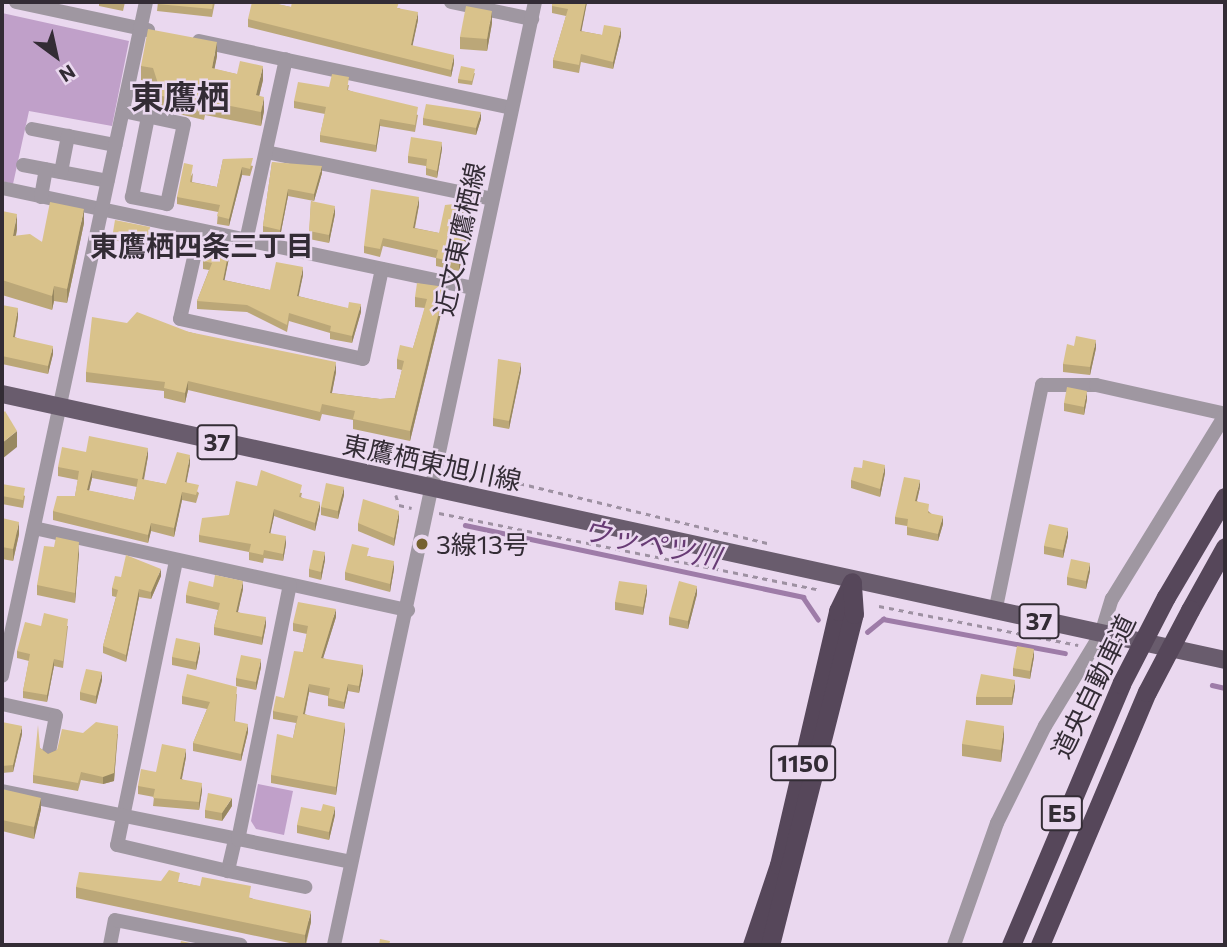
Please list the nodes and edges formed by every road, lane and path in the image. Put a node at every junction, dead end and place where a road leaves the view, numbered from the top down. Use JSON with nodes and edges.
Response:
{"nodes":[{"id":1,"x":16,"y":2,"type":"edge"},
{"id":2,"x":146,"y":2,"type":"edge"},
{"id":3,"x":452,"y":2,"type":"edge"},
{"id":4,"x":536,"y":2,"type":"edge"},
{"id":5,"x":532,"y":19,"type":"junction"},
{"id":6,"x":140,"y":28,"type":"junction"},
{"id":7,"x":286,"y":59,"type":"junction"},
{"id":8,"x":512,"y":108,"type":"junction"},
{"id":9,"x":123,"y":111,"type":"junction"},
{"id":10,"x":148,"y":117,"type":"junction"},
{"id":11,"x":32,"y":129,"type":"dead end"},
{"id":12,"x":68,"y":136,"type":"junction"},
{"id":13,"x":115,"y":145,"type":"junction"},
{"id":14,"x":266,"y":152,"type":"junction"},
{"id":15,"x":23,"y":165,"type":"dead end"},
{"id":16,"x":53,"y":171,"type":"junction"},
{"id":17,"x":108,"y":181,"type":"junction"},
{"id":18,"x":2,"y":188,"type":"edge"},
{"id":19,"x":41,"y":197,"type":"junction"},
{"id":20,"x":492,"y":199,"type":"junction"},
{"id":21,"x":155,"y":201,"type":"junction"},
{"id":22,"x":102,"y":209,"type":"junction"},
{"id":23,"x":151,"y":220,"type":"junction"},
{"id":24,"x":200,"y":231,"type":"junction"},
{"id":25,"x":246,"y":241,"type":"junction"},
{"id":26,"x":382,"y":269,"type":"junction"},
{"id":27,"x":474,"y":288,"type":"junction"},
{"id":28,"x":2,"y":394,"type":"edge"},
{"id":29,"x":60,"y":407,"type":"junction"},
{"id":30,"x":1223,"y":414,"type":"edge"},
{"id":31,"x":461,"y":469,"type":"dead end"},
{"id":32,"x":432,"y":487,"type":"junction"},
{"id":33,"x":1225,"y":497,"type":"edge"},
{"id":34,"x":450,"y":515,"type":"dead end"},
{"id":35,"x":34,"y":528,"type":"junction"},
{"id":36,"x":772,"y":544,"type":"dead end"},
{"id":37,"x":1225,"y":547,"type":"edge"},
{"id":38,"x":176,"y":561,"type":"junction"},
{"id":39,"x":852,"y":582,"type":"junction"},
{"id":40,"x":290,"y":585,"type":"junction"},
{"id":41,"x":820,"y":590,"type":"dead end"},
{"id":42,"x":879,"y":606,"type":"dead end"},
{"id":43,"x":408,"y":610,"type":"junction"},
{"id":44,"x":995,"y":612,"type":"junction"},
{"id":45,"x":1097,"y":641,"type":"junction"},
{"id":46,"x":1225,"y":660,"type":"edge"},
{"id":47,"x":2,"y":676,"type":"edge"},
{"id":48,"x":1147,"y":692,"type":"junction"},
{"id":49,"x":2,"y":704,"type":"edge"},
{"id":50,"x":49,"y":752,"type":"edge"},
{"id":51,"x":2,"y":791,"type":"edge"},
{"id":52,"x":124,"y":815,"type":"junction"},
{"id":53,"x":237,"y":840,"type":"junction"},
{"id":54,"x":351,"y":862,"type":"junction"},
{"id":55,"x":228,"y":871,"type":"junction"},
{"id":56,"x":305,"y":887,"type":"dead end"},
{"id":57,"x":175,"y":939,"type":"edge"},
{"id":58,"x":110,"y":945,"type":"edge"},
{"id":59,"x":241,"y":945,"type":"edge"},
{"id":60,"x":334,"y":945,"type":"edge"},
{"id":61,"x":752,"y":945,"type":"edge"},
{"id":62,"x":770,"y":945,"type":"edge"},
{"id":63,"x":954,"y":945,"type":"edge"},
{"id":64,"x":1011,"y":945,"type":"edge"},
{"id":65,"x":1040,"y":945,"type":"edge"},
{"id":66,"x":1052,"y":945,"type":"edge"}],
"edges":[{"from":1,"to":6,"type":"street"},
{"from":2,"to":6,"type":"street"},
{"from":3,"to":5,"type":"street"},
{"from":4,"to":5,"type":"street","name":"近文東鷹栖線"},
{"from":5,"to":8,"type":"street","name":"近文東鷹栖線"},
{"from":6,"to":7,"type":"street"},
{"from":6,"to":9,"type":"street"},
{"from":7,"to":8,"type":"street"},
{"from":7,"to":14,"type":"street"},
{"from":8,"to":20,"type":"street","name":"近文東鷹栖線"},
{"from":9,"to":10,"type":"street"},
{"from":9,"to":13,"type":"street"},
{"from":10,"to":21,"type":"street"},
{"from":10,"to":21,"type":"street"},
{"from":11,"to":12,"type":"street"},
{"from":12,"to":13,"type":"street"},
{"from":12,"to":16,"type":"street"},
{"from":13,"to":17,"type":"street"},
{"from":14,"to":20,"type":"street"},
{"from":14,"to":25,"type":"street"},
{"from":15,"to":16,"type":"street"},
{"from":16,"to":17,"type":"street"},
{"from":16,"to":19,"type":"street"},
{"from":17,"to":22,"type":"street"},
{"from":18,"to":19,"type":"street"},
{"from":19,"to":22,"type":"street"},
{"from":20,"to":27,"type":"street","name":"近文東鷹栖線"},
{"from":21,"to":23,"type":"street"},
{"from":22,"to":23,"type":"street"},
{"from":22,"to":29,"type":"street"},
{"from":23,"to":24,"type":"street"},
{"from":24,"to":25,"type":"street"},
{"from":24,"to":26,"type":"street"},
{"from":25,"to":26,"type":"street"},
{"from":26,"to":27,"type":"street"},
{"from":27,"to":32,"type":"street","name":"近文東鷹栖線"},
{"from":28,"to":29,"type":"main road","name":"東鷹栖東旭川線","number":"37"},
{"from":29,"to":32,"type":"main road","name":"東鷹栖東旭川線","number":"37"},
{"from":29,"to":35,"type":"street"},
{"from":30,"to":44,"type":"street"},
{"from":30,"to":45,"type":"street"},
{"from":31,"to":36,"type":"path"},
{"from":32,"to":39,"type":"main road","name":"東鷹栖東旭川線","number":"37"},
{"from":32,"to":43,"type":"street","name":"近文東鷹栖線"},
{"from":33,"to":64,"type":"highway","name":"道央自動車道","number":"E5","bridge":true},
{"from":34,"to":41,"type":"path"},
{"from":35,"to":38,"type":"street"},
{"from":35,"to":47,"type":"street"},
{"from":37,"to":48,"type":"highway","name":"道央自動車道","number":"E5","bridge":true},
{"from":38,"to":40,"type":"street"},
{"from":38,"to":52,"type":"street"},
{"from":39,"to":44,"type":"main road","number":"37"},
{"from":39,"to":61,"type":"highway","number":"1150"},
{"from":39,"to":62,"type":"highway","number":"1150"},
{"from":40,"to":43,"type":"street"},
{"from":40,"to":53,"type":"street"},
{"from":42,"to":45,"type":"path"},
{"from":43,"to":54,"type":"street","name":"近文東鷹栖線"},
{"from":44,"to":45,"type":"main road","number":"37"},
{"from":45,"to":46,"type":"main road","number":"37"},
{"from":45,"to":63,"type":"street"},
{"from":48,"to":65,"type":"highway","name":"道央自動車道","number":"E5"},
{"from":48,"to":66,"type":"highway"},
{"from":49,"to":50,"type":"street"},
{"from":51,"to":52,"type":"street"},
{"from":52,"to":53,"type":"street"},
{"from":52,"to":55,"type":"street"},
{"from":53,"to":54,"type":"street"},
{"from":53,"to":55,"type":"street"},
{"from":54,"to":60,"type":"street","name":"近文東鷹栖線"},
{"from":55,"to":56,"type":"street"},
{"from":57,"to":58,"type":"street"},
{"from":57,"to":59,"type":"street"}]}
